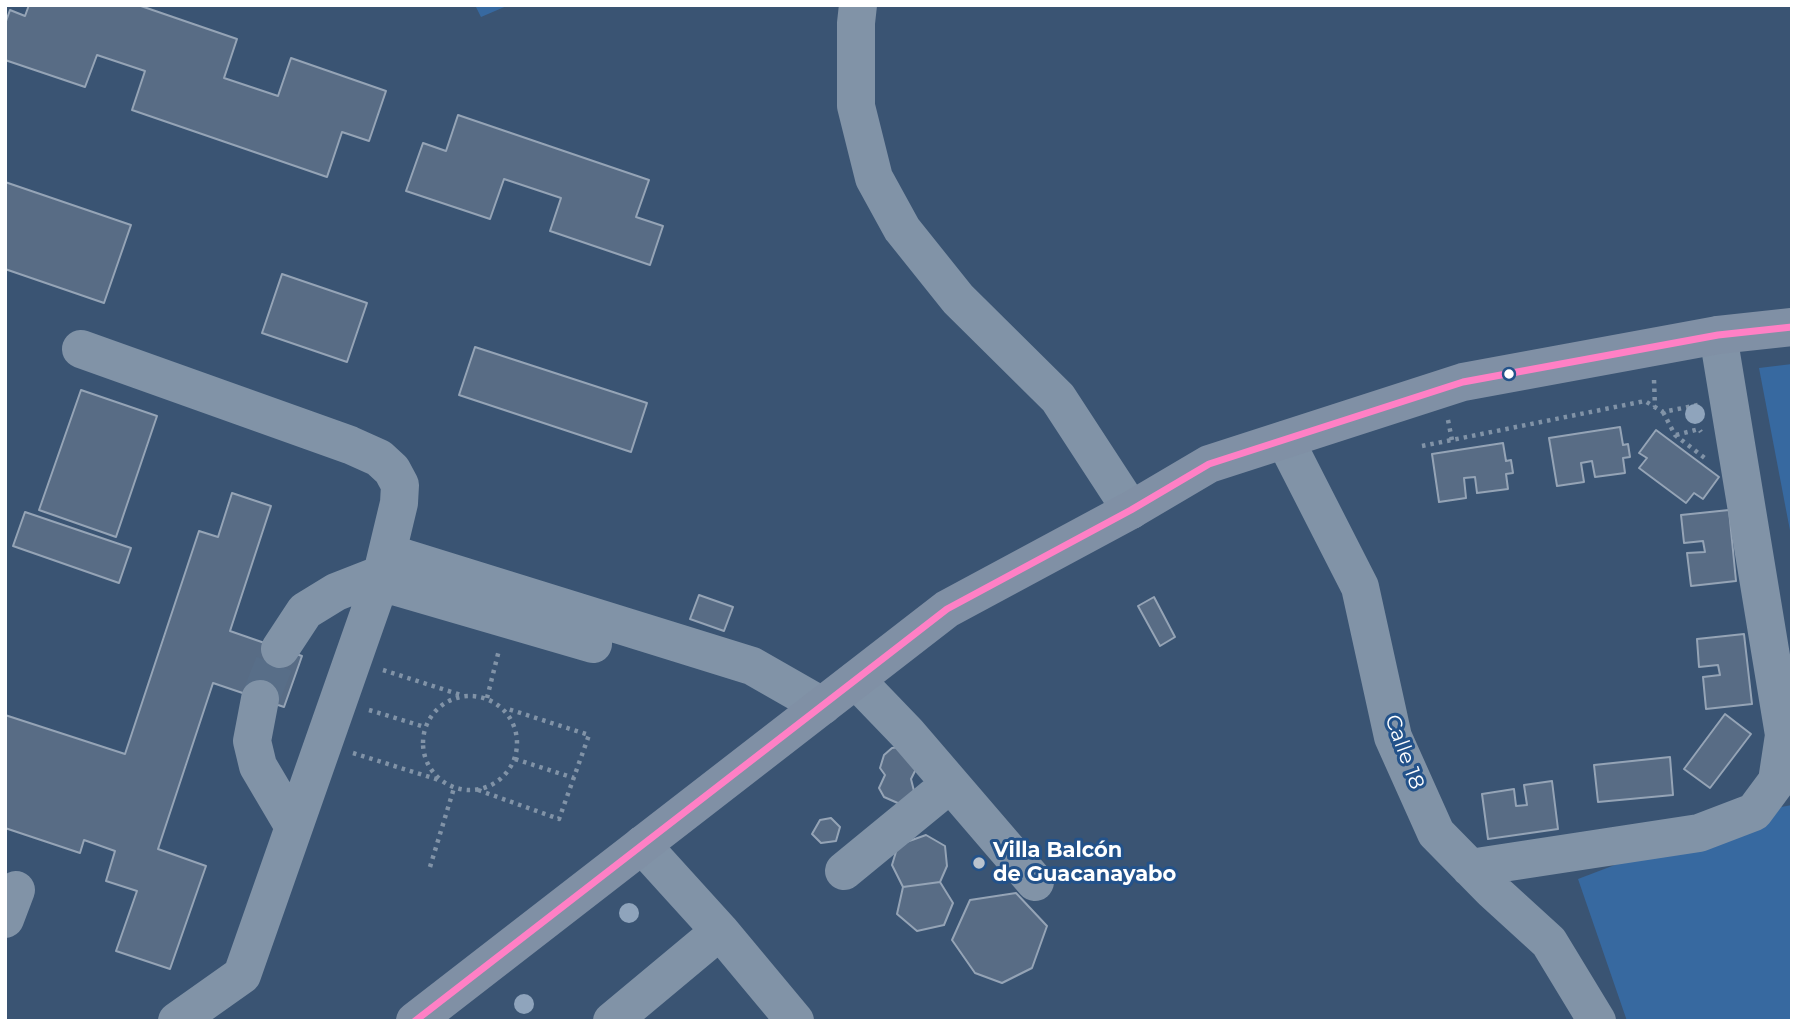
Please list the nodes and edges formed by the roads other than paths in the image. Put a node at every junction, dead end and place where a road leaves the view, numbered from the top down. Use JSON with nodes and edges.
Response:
{"nodes":[{"id":1,"x":858,"y":5,"type":"edge"},
{"id":2,"x":1792,"y":327,"type":"edge"},
{"id":3,"x":1718,"y":335,"type":"junction"},
{"id":4,"x":81,"y":349,"type":"dead end"},
{"id":5,"x":1285,"y":440,"type":"junction"},
{"id":6,"x":1130,"y":510,"type":"junction"},
{"id":7,"x":383,"y":570,"type":"junction"},
{"id":8,"x":280,"y":649,"type":"tunnel mouth"},
{"id":9,"x":856,"y":680,"type":"junction"},
{"id":10,"x":260,"y":699,"type":"tunnel mouth"},
{"id":11,"x":811,"y":714,"type":"junction"},
{"id":12,"x":950,"y":784,"type":"junction"},
{"id":13,"x":294,"y":827,"type":"junction"},
{"id":14,"x":642,"y":845,"type":"junction"},
{"id":15,"x":1470,"y":867,"type":"junction"},
{"id":16,"x":844,"y":871,"type":"dead end"},
{"id":17,"x":1035,"y":882,"type":"dead end"},
{"id":18,"x":720,"y":931,"type":"junction"},
{"id":19,"x":177,"y":1021,"type":"edge"},
{"id":20,"x":415,"y":1021,"type":"edge"},
{"id":21,"x":611,"y":1021,"type":"edge"},
{"id":22,"x":795,"y":1021,"type":"edge"},
{"id":23,"x":1597,"y":1021,"type":"edge"}],
"edges":[{"from":1,"to":6,"type":"street"},
{"from":2,"to":3,"type":"main road"},
{"from":3,"to":5,"type":"main road"},
{"from":3,"to":15,"type":"street"},
{"from":4,"to":7,"type":"street"},
{"from":5,"to":6,"type":"main road"},
{"from":5,"to":15,"type":"street","name":"Calle 18"},
{"from":6,"to":9,"type":"main road"},
{"from":7,"to":8,"type":"street"},
{"from":7,"to":11,"type":"street"},
{"from":7,"to":11,"type":"street"},
{"from":7,"to":13,"type":"street"},
{"from":9,"to":11,"type":"main road"},
{"from":9,"to":12,"type":"street"},
{"from":10,"to":13,"type":"street"},
{"from":11,"to":14,"type":"main road"},
{"from":12,"to":16,"type":"street"},
{"from":12,"to":17,"type":"street"},
{"from":13,"to":19,"type":"street"},
{"from":14,"to":18,"type":"street"},
{"from":14,"to":20,"type":"main road"},
{"from":15,"to":23,"type":"street","name":"Calle 18"},
{"from":18,"to":21,"type":"street"},
{"from":18,"to":22,"type":"street"}]}
